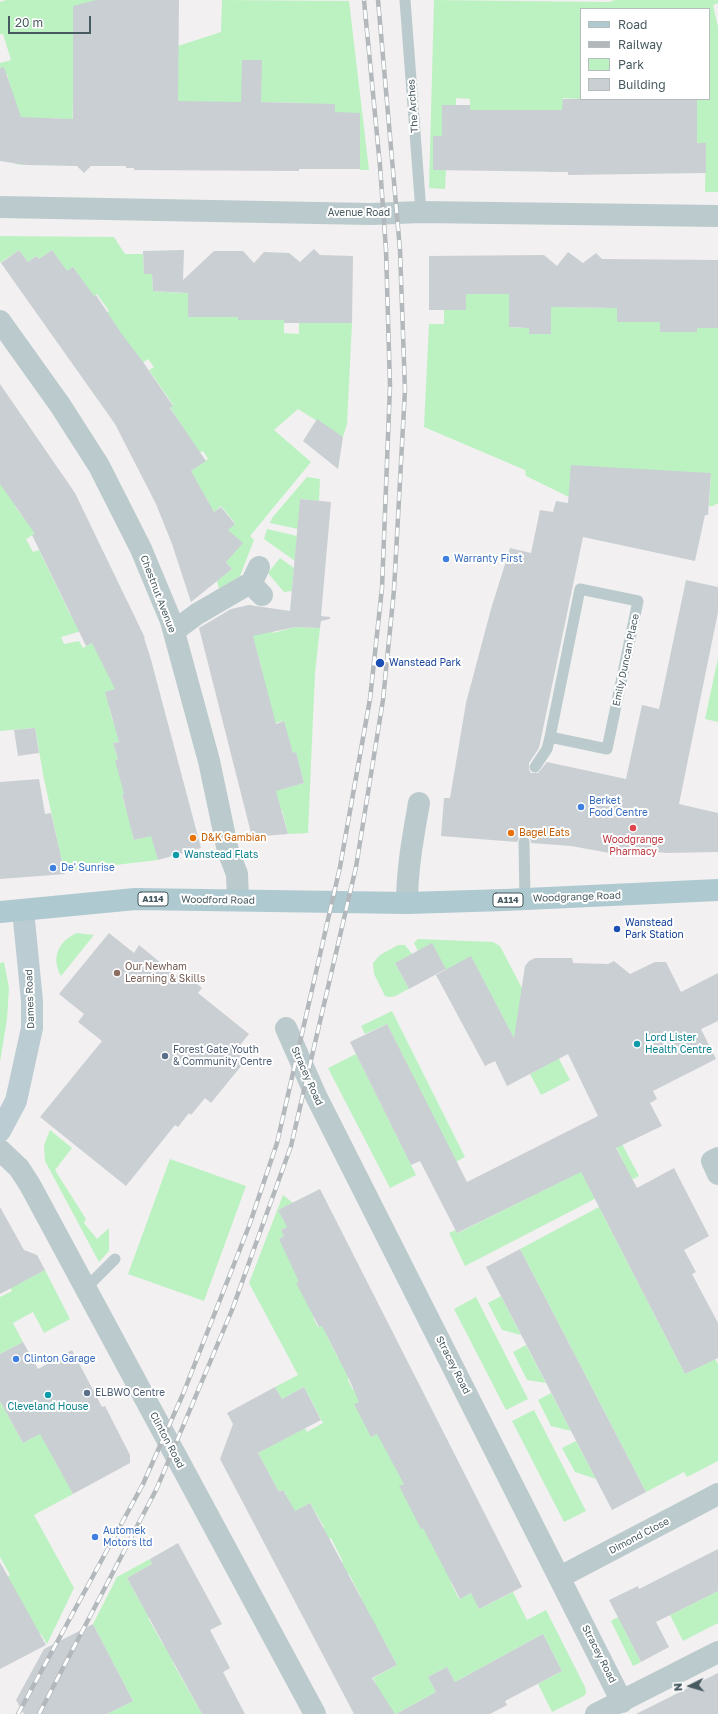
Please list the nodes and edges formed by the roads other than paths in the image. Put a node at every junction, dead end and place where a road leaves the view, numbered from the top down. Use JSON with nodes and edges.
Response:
{"nodes":[{"id":1,"x":405,"y":0,"type":"edge"},
{"id":2,"x":0,"y":207,"type":"edge"},
{"id":3,"x":421,"y":212,"type":"junction"},
{"id":4,"x":718,"y":216,"type":"edge"},
{"id":5,"x":0,"y":321,"type":"edge"},
{"id":6,"x":258,"y":582,"type":"dead end"},
{"id":7,"x":174,"y":631,"type":"junction"},
{"id":8,"x":550,"y":736,"type":"junction"},
{"id":9,"x":535,"y":767,"type":"dead end"},
{"id":10,"x":419,"y":803,"type":"dead end"},
{"id":11,"x":524,"y":842,"type":"dead end"},
{"id":12,"x":718,"y":890,"type":"edge"},
{"id":13,"x":525,"y":899,"type":"junction"},
{"id":14,"x":238,"y":900,"type":"junction"},
{"id":15,"x":341,"y":903,"type":"joint"},
{"id":16,"x":408,"y":903,"type":"junction"},
{"id":17,"x":23,"y":910,"type":"junction"},
{"id":18,"x":0,"y":912,"type":"edge"},
{"id":19,"x":286,"y":1028,"type":"dead end"},
{"id":20,"x":0,"y":1131,"type":"edge"},
{"id":21,"x":0,"y":1150,"type":"edge"},
{"id":22,"x":718,"y":1158,"type":"edge"},
{"id":23,"x":718,"y":1174,"type":"edge"},
{"id":24,"x":115,"y":1259,"type":"dead end"},
{"id":25,"x":86,"y":1288,"type":"junction"},
{"id":26,"x":718,"y":1494,"type":"edge"},
{"id":27,"x":560,"y":1577,"type":"junction"},
{"id":28,"x":718,"y":1652,"type":"edge"},
{"id":29,"x":621,"y":1706,"type":"edge"},
{"id":30,"x":315,"y":1714,"type":"edge"},
{"id":31,"x":596,"y":1714,"type":"edge"}],
"edges":[{"from":1,"to":3,"type":"lane","name":"The Arches"},
{"from":2,"to":3,"type":"street","name":"Avenue Road"},
{"from":3,"to":4,"type":"street","name":"Avenue Road"},
{"from":5,"to":7,"type":"street","name":"Chestnut Avenue"},
{"from":6,"to":7,"type":"street"},
{"from":7,"to":14,"type":"street","name":"Chestnut Avenue"},
{"from":8,"to":8,"type":"lane","name":"Emily Duncan Place"},
{"from":8,"to":9,"type":"lane","name":"Emily Duncan Place"},
{"from":10,"to":16,"type":"street"},
{"from":11,"to":13,"type":"lane"},
{"from":12,"to":13,"type":"main road","name":"Woodgrange Road","number":"A114"},
{"from":13,"to":16,"type":"main road","name":"Woodgrange Road","number":"A114"},
{"from":14,"to":15,"type":"main road","name":"Woodford Road","number":"A114"},
{"from":14,"to":17,"type":"main road","name":"Woodford Road","number":"A114"},
{"from":15,"to":16,"type":"main road","name":"Woodgrange Road","number":"A114"},
{"from":17,"to":18,"type":"main road","name":"Woodford Road","number":"A114"},
{"from":17,"to":20,"type":"main road","name":"Dames Road"},
{"from":19,"to":27,"type":"street","name":"Stracey Road"},
{"from":21,"to":25,"type":"street","name":"Clinton Road"},
{"from":22,"to":23,"type":"street"},
{"from":24,"to":25,"type":"lane"},
{"from":25,"to":30,"type":"street","name":"Clinton Road"},
{"from":26,"to":27,"type":"street","name":"Dimond Close"},
{"from":27,"to":29,"type":"street","name":"Stracey Road"},
{"from":28,"to":29,"type":"street"},
{"from":29,"to":31,"type":"street"}]}
